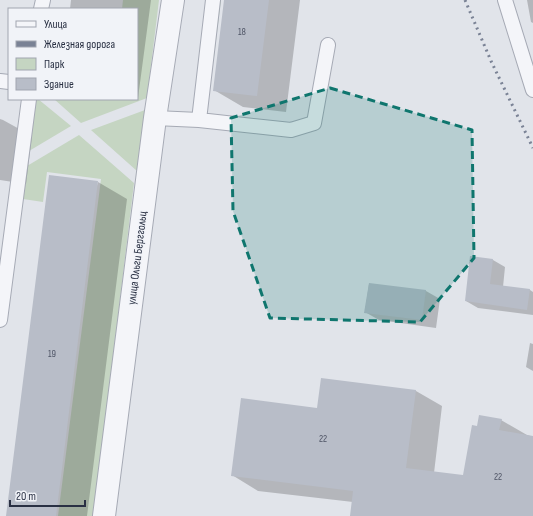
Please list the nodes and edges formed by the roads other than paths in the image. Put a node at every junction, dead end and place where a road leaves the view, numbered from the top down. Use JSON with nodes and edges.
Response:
{"nodes":[{"id":1,"x":173,"y":0,"type":"edge"},
{"id":2,"x":213,"y":0,"type":"edge"},
{"id":3,"x":505,"y":0,"type":"edge"},
{"id":4,"x":328,"y":45,"type":"dead end"},
{"id":5,"x":533,"y":90,"type":"edge"},
{"id":6,"x":29,"y":100,"type":"edge"},
{"id":7,"x":155,"y":118,"type":"junction"},
{"id":8,"x":199,"y":120,"type":"junction"},
{"id":9,"x":0,"y":320,"type":"edge"},
{"id":10,"x":104,"y":516,"type":"edge"}],
"edges":[{"from":1,"to":7,"type":"street","name":"улица Ольги Берггольц"},
{"from":2,"to":8,"type":"lane"},
{"from":3,"to":5,"type":"lane"},
{"from":4,"to":8,"type":"lane"},
{"from":6,"to":9,"type":"lane"},
{"from":7,"to":8,"type":"lane"},
{"from":7,"to":10,"type":"street","name":"улица Ольги Берггольц"}]}
